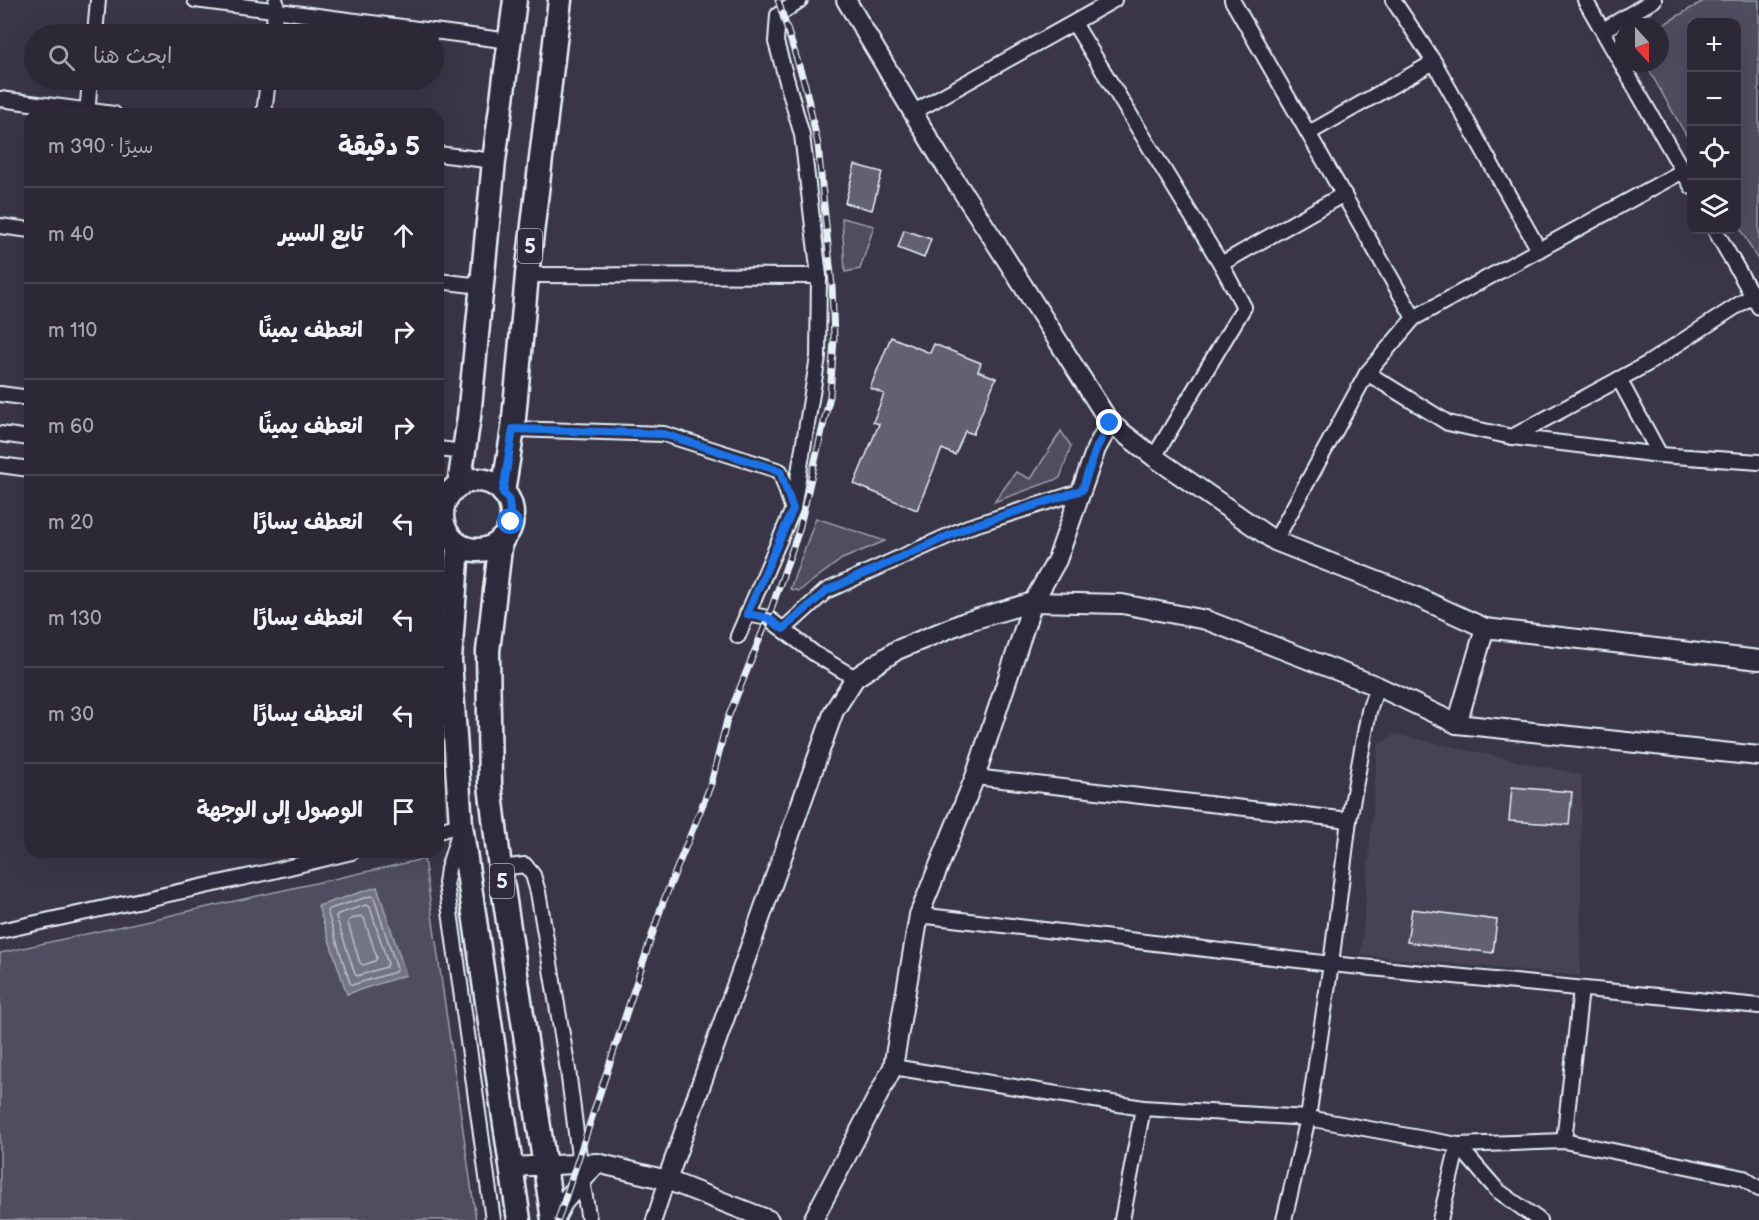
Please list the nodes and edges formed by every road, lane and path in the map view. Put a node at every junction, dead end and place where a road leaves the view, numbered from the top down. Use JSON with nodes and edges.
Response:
{"nodes":[{"id":1,"x":98,"y":0,"type":"edge"},
{"id":2,"x":195,"y":0,"type":"edge"},
{"id":3,"x":515,"y":0,"type":"edge"},
{"id":4,"x":560,"y":0,"type":"edge"},
{"id":5,"x":800,"y":0,"type":"edge"},
{"id":6,"x":846,"y":0,"type":"edge"},
{"id":7,"x":1114,"y":0,"type":"edge"},
{"id":8,"x":1232,"y":0,"type":"edge"},
{"id":9,"x":1394,"y":0,"type":"edge"},
{"id":10,"x":1585,"y":0,"type":"edge"},
{"id":11,"x":1654,"y":0,"type":"edge"},
{"id":12,"x":276,"y":5,"type":"edge"},
{"id":13,"x":1074,"y":23,"type":"junction"},
{"id":14,"x":95,"y":24,"type":"edge"},
{"id":15,"x":274,"y":24,"type":"edge"},
{"id":16,"x":403,"y":24,"type":"edge"},
{"id":17,"x":444,"y":30,"type":"edge"},
{"id":18,"x":1603,"y":30,"type":"junction"},
{"id":19,"x":510,"y":40,"type":"junction"},
{"id":20,"x":1434,"y":62,"type":"junction"},
{"id":21,"x":89,"y":90,"type":"edge"},
{"id":22,"x":267,"y":90,"type":"edge"},
{"id":23,"x":0,"y":99,"type":"edge"},
{"id":24,"x":60,"y":108,"type":"edge"},
{"id":25,"x":87,"y":108,"type":"edge"},
{"id":26,"x":265,"y":108,"type":"edge"},
{"id":27,"x":912,"y":112,"type":"junction"},
{"id":28,"x":1309,"y":133,"type":"junction"},
{"id":29,"x":444,"y":155,"type":"edge"},
{"id":30,"x":494,"y":161,"type":"junction"},
{"id":31,"x":1683,"y":171,"type":"junction"},
{"id":32,"x":1688,"y":180,"type":"edge"},
{"id":33,"x":1344,"y":194,"type":"junction"},
{"id":34,"x":0,"y":226,"type":"edge"},
{"id":35,"x":24,"y":229,"type":"edge"},
{"id":36,"x":1717,"y":234,"type":"edge"},
{"id":37,"x":1539,"y":250,"type":"junction"},
{"id":38,"x":1221,"y":264,"type":"junction"},
{"id":39,"x":527,"y":275,"type":"junction"},
{"id":40,"x":819,"y":276,"type":"junction"},
{"id":41,"x":444,"y":282,"type":"edge"},
{"id":42,"x":482,"y":286,"type":"junction"},
{"id":43,"x":1756,"y":301,"type":"edge"},
{"id":44,"x":1414,"y":318,"type":"junction"},
{"id":45,"x":1367,"y":374,"type":"junction"},
{"id":46,"x":1619,"y":380,"type":"junction"},
{"id":47,"x":0,"y":394,"type":"edge"},
{"id":48,"x":24,"y":397,"type":"edge"},
{"id":49,"x":1110,"y":423,"type":"junction"},
{"id":50,"x":513,"y":429,"type":"junction"},
{"id":51,"x":0,"y":434,"type":"edge"},
{"id":52,"x":24,"y":437,"type":"edge"},
{"id":53,"x":1512,"y":437,"type":"junction"},
{"id":54,"x":444,"y":449,"type":"edge"},
{"id":55,"x":465,"y":452,"type":"junction"},
{"id":56,"x":1660,"y":455,"type":"junction"},
{"id":57,"x":1154,"y":457,"type":"junction"},
{"id":58,"x":1759,"y":462,"type":"edge"},
{"id":59,"x":0,"y":465,"type":"edge"},
{"id":60,"x":24,"y":468,"type":"edge"},
{"id":61,"x":449,"y":489,"type":"edge"},
{"id":62,"x":1082,"y":490,"type":"junction"},
{"id":63,"x":503,"y":492,"type":"junction"},
{"id":64,"x":793,"y":509,"type":"junction"},
{"id":65,"x":444,"y":530,"type":"edge"},
{"id":66,"x":501,"y":540,"type":"junction"},
{"id":67,"x":1275,"y":541,"type":"junction"},
{"id":68,"x":458,"y":545,"type":"junction"},
{"id":69,"x":1033,"y":602,"type":"junction"},
{"id":70,"x":747,"y":614,"type":"junction"},
{"id":71,"x":1485,"y":628,"type":"junction"},
{"id":72,"x":783,"y":629,"type":"junction"},
{"id":73,"x":738,"y":636,"type":"dead end"},
{"id":74,"x":1759,"y":660,"type":"edge"},
{"id":75,"x":855,"y":678,"type":"junction"},
{"id":76,"x":1377,"y":686,"type":"junction"},
{"id":77,"x":1457,"y":724,"type":"junction"},
{"id":78,"x":1759,"y":756,"type":"edge"},
{"id":79,"x":975,"y":777,"type":"junction"},
{"id":80,"x":1349,"y":820,"type":"junction"},
{"id":81,"x":461,"y":825,"type":"junction"},
{"id":82,"x":444,"y":829,"type":"edge"},
{"id":83,"x":328,"y":858,"type":"edge"},
{"id":84,"x":500,"y":868,"type":"junction"},
{"id":85,"x":919,"y":915,"type":"junction"},
{"id":86,"x":0,"y":931,"type":"edge"},
{"id":87,"x":1331,"y":964,"type":"junction"},
{"id":88,"x":1581,"y":989,"type":"junction"},
{"id":89,"x":1759,"y":1006,"type":"edge"},
{"id":90,"x":893,"y":1067,"type":"junction"},
{"id":91,"x":1143,"y":1108,"type":"junction"},
{"id":92,"x":1308,"y":1118,"type":"junction"},
{"id":93,"x":1564,"y":1141,"type":"junction"},
{"id":94,"x":1458,"y":1145,"type":"junction"},
{"id":95,"x":546,"y":1165,"type":"junction"},
{"id":96,"x":510,"y":1167,"type":"junction"},
{"id":97,"x":586,"y":1169,"type":"junction"},
{"id":98,"x":667,"y":1180,"type":"junction"},
{"id":99,"x":1759,"y":1189,"type":"edge"},
{"id":100,"x":493,"y":1220,"type":"edge"},
{"id":101,"x":519,"y":1220,"type":"edge"},
{"id":102,"x":553,"y":1220,"type":"edge"},
{"id":103,"x":590,"y":1220,"type":"edge"},
{"id":104,"x":654,"y":1220,"type":"edge"},
{"id":105,"x":769,"y":1220,"type":"edge"},
{"id":106,"x":813,"y":1220,"type":"edge"},
{"id":107,"x":1122,"y":1220,"type":"edge"},
{"id":108,"x":1284,"y":1220,"type":"edge"},
{"id":109,"x":1440,"y":1220,"type":"edge"},
{"id":110,"x":1539,"y":1220,"type":"edge"}],
"edges":[{"from":1,"to":14,"type":"street"},
{"from":2,"to":12,"type":"street"},
{"from":3,"to":19,"type":"main road","number":"5"},
{"from":4,"to":39,"type":"main road","number":"5"},
{"from":5,"to":40,"type":"street"},
{"from":6,"to":27,"type":"street"},
{"from":7,"to":13,"type":"street"},
{"from":8,"to":28,"type":"street"},
{"from":9,"to":20,"type":"street"},
{"from":10,"to":18,"type":"street"},
{"from":11,"to":18,"type":"street"},
{"from":12,"to":15,"type":"street"},
{"from":12,"to":16,"type":"street"},
{"from":13,"to":27,"type":"street"},
{"from":13,"to":38,"type":"street"},
{"from":17,"to":19,"type":"street"},
{"from":18,"to":31,"type":"street"},
{"from":19,"to":30,"type":"main road","number":"5"},
{"from":20,"to":28,"type":"street"},
{"from":20,"to":37,"type":"street"},
{"from":21,"to":25,"type":"street"},
{"from":22,"to":26,"type":"street"},
{"from":23,"to":24,"type":"street"},
{"from":27,"to":49,"type":"street"},
{"from":28,"to":33,"type":"street"},
{"from":29,"to":30,"type":"street"},
{"from":30,"to":42,"type":"main road","number":"5"},
{"from":31,"to":32,"type":"street"},
{"from":31,"to":37,"type":"street"},
{"from":33,"to":38,"type":"street"},
{"from":33,"to":44,"type":"street"},
{"from":34,"to":35,"type":"street"},
{"from":36,"to":43,"type":"street"},
{"from":37,"to":44,"type":"street"},
{"from":38,"to":57,"type":"street"},
{"from":39,"to":40,"type":"street"},
{"from":39,"to":50,"type":"main road","number":"5"},
{"from":40,"to":64,"type":"street"},
{"from":41,"to":42,"type":"street"},
{"from":42,"to":55,"type":"main road","number":"5"},
{"from":43,"to":46,"type":"street"},
{"from":44,"to":45,"type":"street"},
{"from":45,"to":53,"type":"street"},
{"from":45,"to":67,"type":"street"},
{"from":46,"to":53,"type":"street"},
{"from":46,"to":56,"type":"street"},
{"from":47,"to":48,"type":"street"},
{"from":49,"to":57,"type":"street"},
{"from":49,"to":62,"type":"street"},
{"from":50,"to":63,"type":"main road","number":"5"},
{"from":50,"to":64,"type":"street"},
{"from":51,"to":52,"type":"street"},
{"from":53,"to":56,"type":"street"},
{"from":54,"to":55,"type":"street"},
{"from":55,"to":61,"type":"main road","number":"5"},
{"from":56,"to":58,"type":"street"},
{"from":57,"to":67,"type":"street"},
{"from":59,"to":60,"type":"street"},
{"from":61,"to":63,"type":"main road"},
{"from":62,"to":69,"type":"street"},
{"from":62,"to":72,"type":"street"},
{"from":63,"to":66,"type":"main road"},
{"from":64,"to":70,"type":"street"},
{"from":65,"to":68,"type":"main road"},
{"from":66,"to":68,"type":"main road"},
{"from":66,"to":84,"type":"main road","number":"5"},
{"from":67,"to":71,"type":"street"},
{"from":68,"to":81,"type":"main road","number":"5"},
{"from":69,"to":75,"type":"street"},
{"from":69,"to":76,"type":"street"},
{"from":69,"to":79,"type":"street"},
{"from":70,"to":72,"type":"street"},
{"from":70,"to":73,"type":"street"},
{"from":71,"to":74,"type":"street"},
{"from":71,"to":77,"type":"street"},
{"from":72,"to":75,"type":"street"},
{"from":75,"to":98,"type":"street"},
{"from":76,"to":77,"type":"street"},
{"from":76,"to":80,"type":"street"},
{"from":77,"to":78,"type":"street"},
{"from":79,"to":80,"type":"street"},
{"from":79,"to":85,"type":"street"},
{"from":80,"to":87,"type":"street"},
{"from":81,"to":82,"type":"street"},
{"from":81,"to":96,"type":"main road","number":"5"},
{"from":81,"to":100,"type":"street"},
{"from":83,"to":86,"type":"street"},
{"from":84,"to":95,"type":"main road","number":"5"},
{"from":84,"to":97,"type":"street"},
{"from":85,"to":87,"type":"street"},
{"from":85,"to":90,"type":"street"},
{"from":87,"to":88,"type":"street"},
{"from":87,"to":92,"type":"street"},
{"from":88,"to":89,"type":"street"},
{"from":88,"to":93,"type":"street"},
{"from":90,"to":91,"type":"street"},
{"from":90,"to":106,"type":"street"},
{"from":91,"to":92,"type":"street"},
{"from":91,"to":107,"type":"street"},
{"from":92,"to":94,"type":"street"},
{"from":92,"to":108,"type":"street"},
{"from":93,"to":94,"type":"street"},
{"from":93,"to":99,"type":"street"},
{"from":94,"to":109,"type":"street"},
{"from":94,"to":110,"type":"street"},
{"from":95,"to":96,"type":"street"},
{"from":95,"to":97,"type":"street"},
{"from":95,"to":102,"type":"main road","number":"5"},
{"from":96,"to":101,"type":"main road","number":"5"},
{"from":97,"to":98,"type":"street"},
{"from":97,"to":102,"type":"street"},
{"from":97,"to":103,"type":"street"},
{"from":98,"to":104,"type":"street"},
{"from":98,"to":105,"type":"street"}]}
